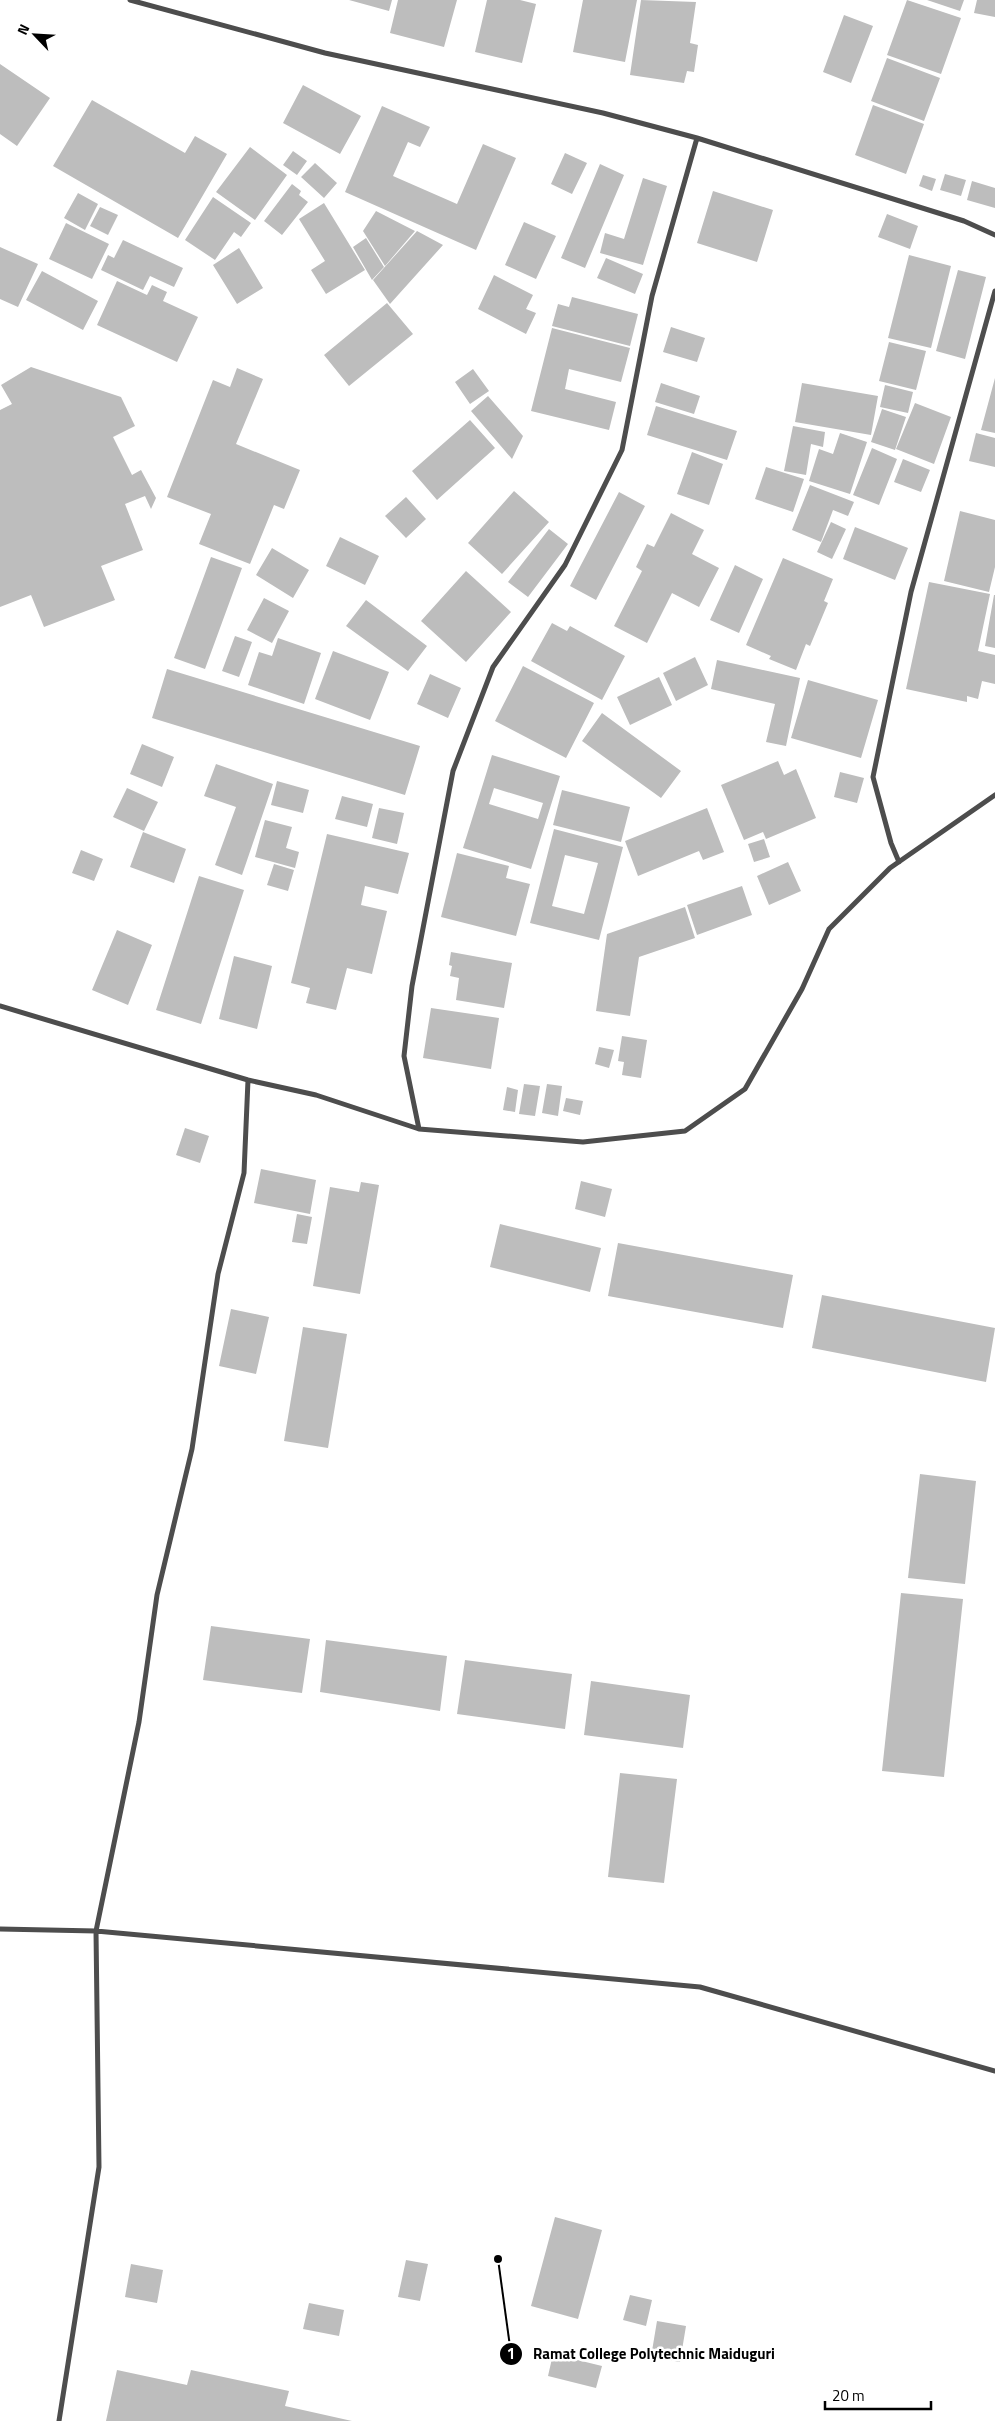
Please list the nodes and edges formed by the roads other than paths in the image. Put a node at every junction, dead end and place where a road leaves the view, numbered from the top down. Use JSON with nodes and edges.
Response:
{"nodes":[{"id":1,"x":130,"y":0,"type":"edge"},
{"id":2,"x":698,"y":138,"type":"junction"},
{"id":3,"x":995,"y":235,"type":"edge"},
{"id":4,"x":995,"y":291,"type":"edge"},
{"id":5,"x":995,"y":795,"type":"edge"},
{"id":6,"x":899,"y":862,"type":"junction"},
{"id":7,"x":0,"y":1006,"type":"edge"},
{"id":8,"x":248,"y":1080,"type":"junction"},
{"id":9,"x":419,"y":1128,"type":"junction"},
{"id":10,"x":0,"y":1929,"type":"edge"},
{"id":11,"x":96,"y":1931,"type":"junction"},
{"id":12,"x":995,"y":2072,"type":"edge"},
{"id":13,"x":59,"y":2421,"type":"edge"}],
"edges":[{"from":1,"to":2,"type":"street"},
{"from":2,"to":3,"type":"street"},
{"from":2,"to":9,"type":"street"},
{"from":4,"to":6,"type":"street"},
{"from":5,"to":6,"type":"street"},
{"from":6,"to":9,"type":"street"},
{"from":7,"to":8,"type":"street"},
{"from":8,"to":9,"type":"street"},
{"from":8,"to":11,"type":"street"},
{"from":10,"to":11,"type":"street"},
{"from":11,"to":12,"type":"street"},
{"from":11,"to":13,"type":"street"}]}
